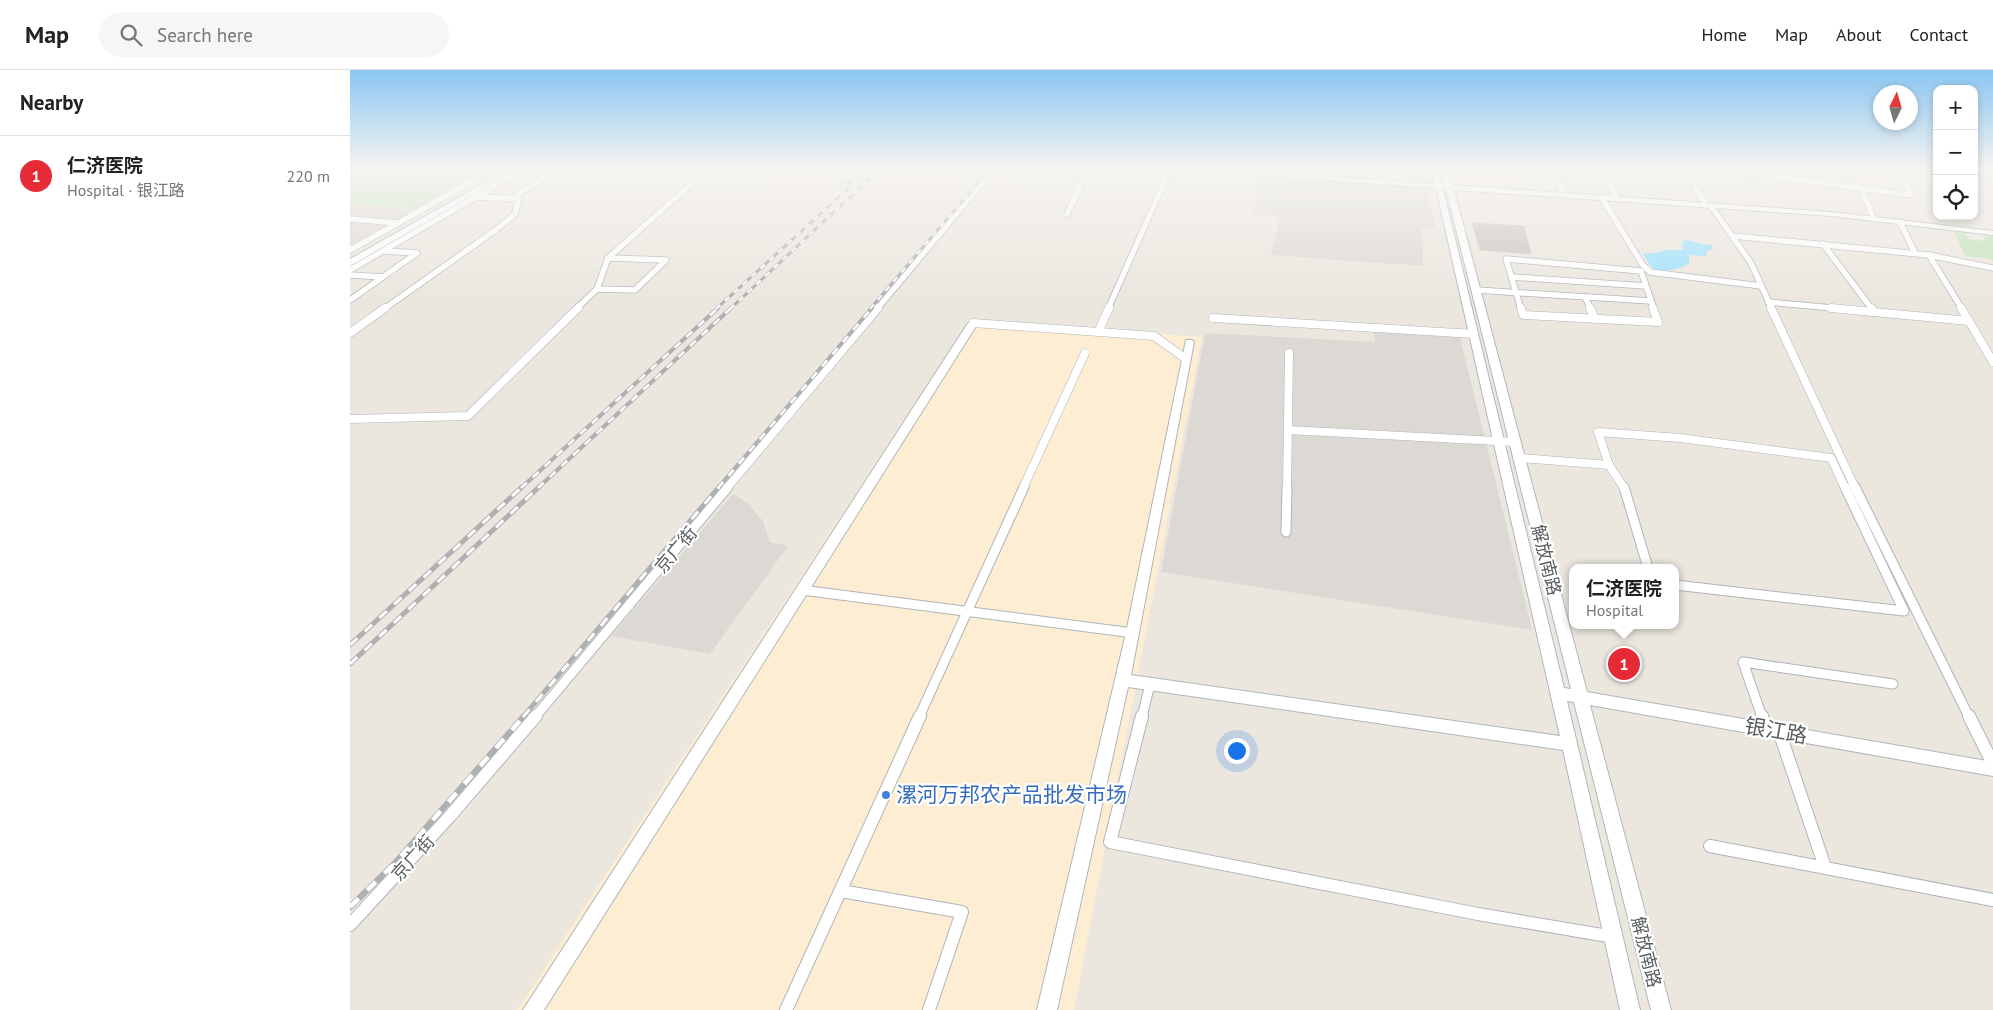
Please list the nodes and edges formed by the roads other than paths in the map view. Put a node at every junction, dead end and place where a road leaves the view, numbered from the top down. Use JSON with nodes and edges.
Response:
{"nodes":[{"id":1,"x":420,"y":213,"type":"edge"},
{"id":2,"x":422,"y":213,"type":"edge"},
{"id":3,"x":437,"y":213,"type":"edge"},
{"id":4,"x":448,"y":213,"type":"edge"},
{"id":5,"x":515,"y":213,"type":"edge"},
{"id":6,"x":659,"y":213,"type":"edge"},
{"id":7,"x":957,"y":213,"type":"edge"},
{"id":8,"x":1151,"y":213,"type":"edge"},
{"id":9,"x":1449,"y":213,"type":"edge"},
{"id":10,"x":1452,"y":213,"type":"edge"},
{"id":11,"x":1611,"y":213,"type":"edge"},
{"id":12,"x":1714,"y":213,"type":"edge"},
{"id":13,"x":1796,"y":213,"type":"edge"},
{"id":14,"x":1871,"y":213,"type":"edge"},
{"id":15,"x":350,"y":219,"type":"edge"},
{"id":16,"x":1874,"y":219,"type":"junction"},
{"id":17,"x":1900,"y":222,"type":"junction"},
{"id":18,"x":401,"y":224,"type":"junction"},
{"id":19,"x":416,"y":225,"type":"junction"},
{"id":20,"x":426,"y":226,"type":"junction"},
{"id":21,"x":1993,"y":233,"type":"edge"},
{"id":22,"x":1733,"y":236,"type":"junction"},
{"id":23,"x":1823,"y":244,"type":"junction"},
{"id":24,"x":350,"y":250,"type":"edge"},
{"id":25,"x":383,"y":251,"type":"junction"},
{"id":26,"x":1916,"y":253,"type":"junction"},
{"id":27,"x":350,"y":255,"type":"edge"},
{"id":28,"x":1929,"y":255,"type":"junction"},
{"id":29,"x":608,"y":258,"type":"junction"},
{"id":30,"x":350,"y":263,"type":"edge"},
{"id":31,"x":1993,"y":268,"type":"edge"},
{"id":32,"x":350,"y":270,"type":"edge"},
{"id":33,"x":350,"y":275,"type":"edge"},
{"id":34,"x":383,"y":277,"type":"junction"},
{"id":35,"x":1512,"y":277,"type":"junction"},
{"id":36,"x":1559,"y":280,"type":"junction"},
{"id":37,"x":1603,"y":283,"type":"junction"},
{"id":38,"x":1646,"y":286,"type":"junction"},
{"id":39,"x":1761,"y":286,"type":"junction"},
{"id":40,"x":597,"y":289,"type":"junction"},
{"id":41,"x":1476,"y":290,"type":"junction"},
{"id":42,"x":1516,"y":292,"type":"junction"},
{"id":43,"x":1564,"y":296,"type":"junction"},
{"id":44,"x":1585,"y":297,"type":"junction"},
{"id":45,"x":1609,"y":298,"type":"junction"},
{"id":46,"x":350,"y":300,"type":"edge"},
{"id":47,"x":1651,"y":301,"type":"junction"},
{"id":48,"x":1768,"y":302,"type":"junction"},
{"id":49,"x":1874,"y":312,"type":"junction"},
{"id":50,"x":1214,"y":318,"type":"dead end"},
{"id":51,"x":1595,"y":319,"type":"junction"},
{"id":52,"x":1969,"y":321,"type":"junction"},
{"id":53,"x":973,"y":323,"type":"joint"},
{"id":54,"x":1098,"y":332,"type":"junction"},
{"id":55,"x":350,"y":333,"type":"edge"},
{"id":56,"x":1474,"y":334,"type":"junction"},
{"id":57,"x":1189,"y":342,"type":"dead end"},
{"id":58,"x":1085,"y":353,"type":"dead end"},
{"id":59,"x":1289,"y":353,"type":"dead end"},
{"id":60,"x":1186,"y":359,"type":"junction"},
{"id":61,"x":1993,"y":362,"type":"edge"},
{"id":62,"x":350,"y":419,"type":"edge"},
{"id":63,"x":1288,"y":430,"type":"junction"},
{"id":64,"x":1500,"y":442,"type":"junction"},
{"id":65,"x":1516,"y":442,"type":"junction"},
{"id":66,"x":1520,"y":458,"type":"junction"},
{"id":67,"x":1609,"y":465,"type":"junction"},
{"id":68,"x":1286,"y":532,"type":"dead end"},
{"id":69,"x":1647,"y":564,"type":"edge"},
{"id":70,"x":1679,"y":585,"type":"edge"},
{"id":71,"x":802,"y":590,"type":"junction"},
{"id":72,"x":969,"y":611,"type":"junction"},
{"id":73,"x":1133,"y":633,"type":"junction"},
{"id":74,"x":1123,"y":680,"type":"junction"},
{"id":75,"x":1150,"y":684,"type":"junction"},
{"id":76,"x":1893,"y":684,"type":"dead end"},
{"id":77,"x":1558,"y":693,"type":"junction"},
{"id":78,"x":1582,"y":697,"type":"junction"},
{"id":79,"x":1773,"y":730,"type":"junction"},
{"id":80,"x":1570,"y":744,"type":"junction"},
{"id":81,"x":1993,"y":764,"type":"edge"},
{"id":82,"x":1993,"y":769,"type":"edge"},
{"id":83,"x":1710,"y":846,"type":"dead end"},
{"id":84,"x":1826,"y":867,"type":"junction"},
{"id":85,"x":841,"y":891,"type":"junction"},
{"id":86,"x":1993,"y":900,"type":"edge"},
{"id":87,"x":350,"y":925,"type":"edge"},
{"id":88,"x":1614,"y":937,"type":"junction"},
{"id":89,"x":533,"y":1010,"type":"edge"},
{"id":90,"x":786,"y":1010,"type":"edge"},
{"id":91,"x":928,"y":1010,"type":"edge"},
{"id":92,"x":1047,"y":1010,"type":"edge"},
{"id":93,"x":1630,"y":1010,"type":"edge"},
{"id":94,"x":1661,"y":1010,"type":"edge"}],
"edges":[{"from":1,"to":18,"type":"street"},
{"from":2,"to":18,"type":"street"},
{"from":3,"to":19,"type":"street"},
{"from":4,"to":20,"type":"street"},
{"from":5,"to":55,"type":"street"},
{"from":6,"to":29,"type":"street"},
{"from":7,"to":87,"type":"street","name":"京广街"},
{"from":8,"to":54,"type":"street"},
{"from":9,"to":56,"type":"street","name":"解放南路"},
{"from":10,"to":41,"type":"street","name":"解放南路"},
{"from":11,"to":39,"type":"street"},
{"from":12,"to":22,"type":"street"},
{"from":13,"to":16,"type":"street"},
{"from":14,"to":16,"type":"street"},
{"from":15,"to":18,"type":"street"},
{"from":16,"to":17,"type":"street"},
{"from":17,"to":21,"type":"street"},
{"from":17,"to":26,"type":"street"},
{"from":18,"to":19,"type":"street"},
{"from":18,"to":24,"type":"street"},
{"from":18,"to":27,"type":"street"},
{"from":19,"to":20,"type":"street"},
{"from":19,"to":30,"type":"street"},
{"from":20,"to":25,"type":"street"},
{"from":22,"to":23,"type":"street"},
{"from":22,"to":39,"type":"street"},
{"from":23,"to":26,"type":"street"},
{"from":23,"to":49,"type":"street"},
{"from":25,"to":32,"type":"street"},
{"from":25,"to":34,"type":"street"},
{"from":26,"to":28,"type":"street"},
{"from":28,"to":31,"type":"street"},
{"from":28,"to":52,"type":"street"},
{"from":29,"to":40,"type":"street"},
{"from":29,"to":40,"type":"street"},
{"from":33,"to":34,"type":"street"},
{"from":34,"to":46,"type":"street"},
{"from":35,"to":36,"type":"street"},
{"from":35,"to":38,"type":"street"},
{"from":35,"to":42,"type":"street"},
{"from":36,"to":37,"type":"street"},
{"from":36,"to":43,"type":"street"},
{"from":37,"to":38,"type":"street"},
{"from":37,"to":45,"type":"street"},
{"from":38,"to":47,"type":"street"},
{"from":39,"to":48,"type":"street"},
{"from":40,"to":62,"type":"street"},
{"from":41,"to":42,"type":"street"},
{"from":41,"to":65,"type":"street","name":"解放南路"},
{"from":42,"to":43,"type":"street"},
{"from":42,"to":51,"type":"street"},
{"from":43,"to":44,"type":"street"},
{"from":44,"to":45,"type":"street"},
{"from":44,"to":51,"type":"street"},
{"from":45,"to":47,"type":"street"},
{"from":47,"to":51,"type":"street"},
{"from":48,"to":49,"type":"street"},
{"from":48,"to":81,"type":"street"},
{"from":49,"to":52,"type":"street"},
{"from":50,"to":56,"type":"street"},
{"from":52,"to":61,"type":"street"},
{"from":53,"to":54,"type":"street"},
{"from":53,"to":71,"type":"street"},
{"from":54,"to":60,"type":"street"},
{"from":56,"to":64,"type":"street","name":"解放南路"},
{"from":57,"to":60,"type":"street"},
{"from":58,"to":72,"type":"street"},
{"from":59,"to":63,"type":"street"},
{"from":60,"to":73,"type":"street"},
{"from":63,"to":64,"type":"street"},
{"from":63,"to":68,"type":"street"},
{"from":64,"to":65,"type":"street"},
{"from":64,"to":77,"type":"street","name":"解放南路"},
{"from":65,"to":66,"type":"street","name":"解放南路"},
{"from":66,"to":67,"type":"street"},
{"from":66,"to":78,"type":"street","name":"解放南路"},
{"from":67,"to":69,"type":"street"},
{"from":67,"to":70,"type":"street"},
{"from":71,"to":72,"type":"street"},
{"from":71,"to":89,"type":"street"},
{"from":72,"to":73,"type":"street"},
{"from":72,"to":85,"type":"street"},
{"from":73,"to":74,"type":"street"},
{"from":74,"to":75,"type":"street"},
{"from":74,"to":92,"type":"street"},
{"from":75,"to":80,"type":"street"},
{"from":75,"to":88,"type":"street"},
{"from":76,"to":79,"type":"street"},
{"from":77,"to":78,"type":"street","name":"银江路"},
{"from":77,"to":80,"type":"street","name":"解放南路"},
{"from":78,"to":79,"type":"street","name":"银江路"},
{"from":78,"to":94,"type":"street","name":"解放南路"},
{"from":79,"to":82,"type":"street","name":"银江路"},
{"from":79,"to":84,"type":"street"},
{"from":80,"to":88,"type":"street","name":"解放南路"},
{"from":83,"to":84,"type":"street"},
{"from":84,"to":86,"type":"street"},
{"from":85,"to":90,"type":"street"},
{"from":85,"to":91,"type":"street"},
{"from":88,"to":93,"type":"street","name":"解放南路"}]}
